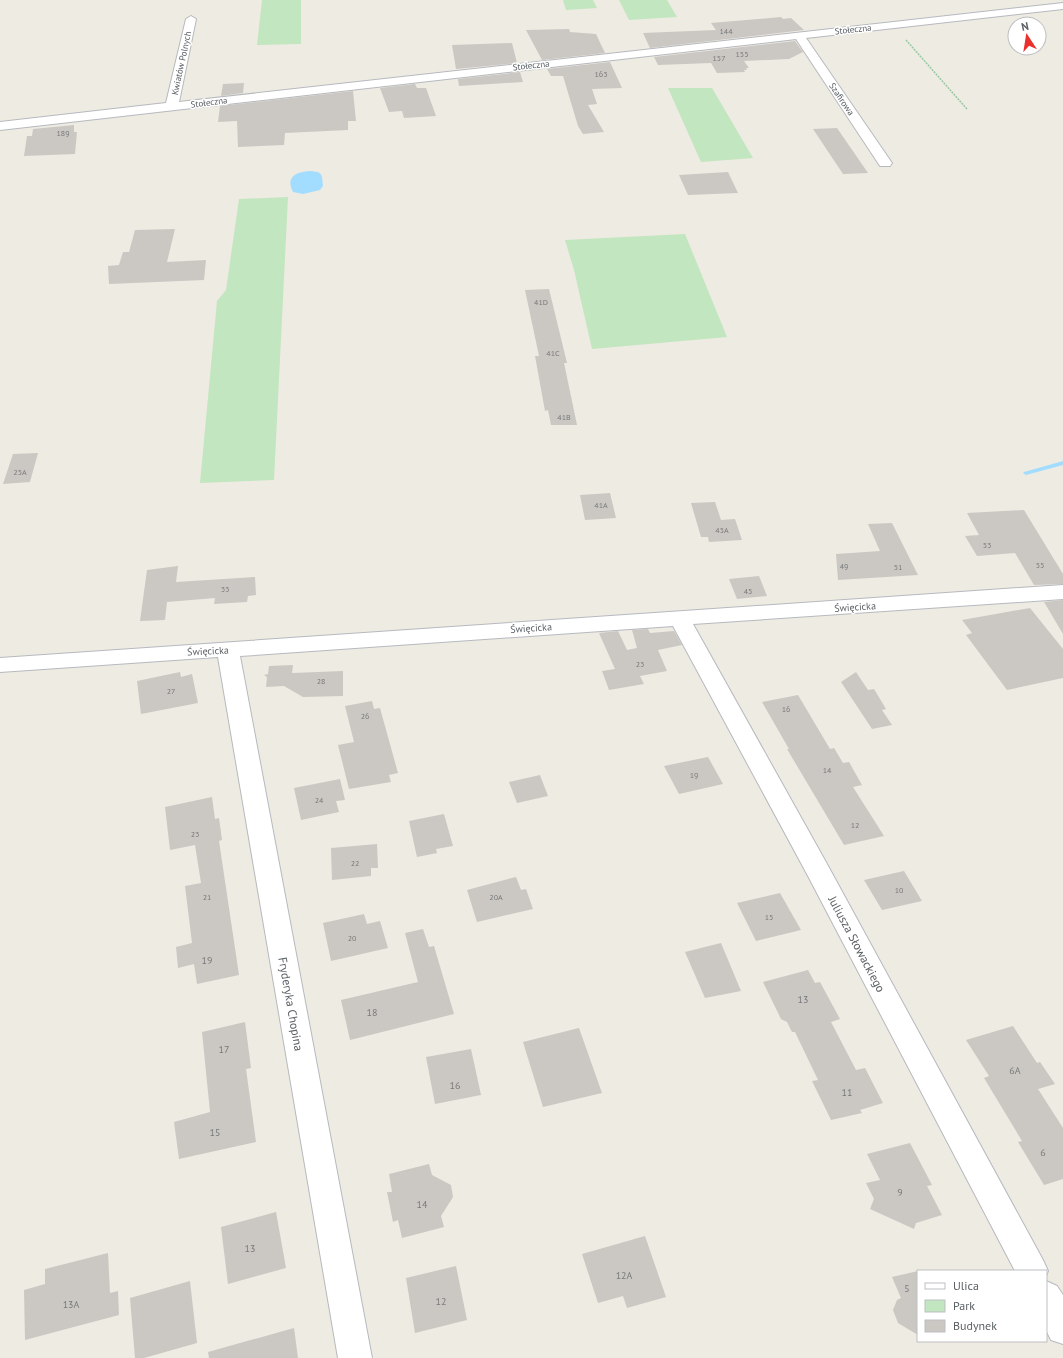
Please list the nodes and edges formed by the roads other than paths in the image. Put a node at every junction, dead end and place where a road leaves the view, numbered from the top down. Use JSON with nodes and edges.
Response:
{"nodes":[{"id":1,"x":1063,"y":6,"type":"edge"},
{"id":2,"x":191,"y":20,"type":"dead end"},
{"id":3,"x":799,"y":36,"type":"junction"},
{"id":4,"x":172,"y":106,"type":"junction"},
{"id":5,"x":0,"y":126,"type":"edge"},
{"id":6,"x":885,"y":163,"type":"dead end"},
{"id":7,"x":1063,"y":592,"type":"edge"},
{"id":8,"x":678,"y":618,"type":"junction"},
{"id":9,"x":228,"y":650,"type":"junction"},
{"id":10,"x":0,"y":665,"type":"edge"},
{"id":11,"x":1031,"y":1270,"type":"edge"},
{"id":12,"x":1047,"y":1299,"type":"edge"},
{"id":13,"x":1063,"y":1328,"type":"edge"},
{"id":14,"x":355,"y":1358,"type":"edge"}],
"edges":[{"from":1,"to":3,"type":"street","name":"Stołeczna"},
{"from":2,"to":4,"type":"street","name":"Kwiatów Polnych"},
{"from":3,"to":4,"type":"street","name":"Stołeczna"},
{"from":3,"to":6,"type":"street","name":"Szafirowa"},
{"from":4,"to":5,"type":"street","name":"Stołeczna"},
{"from":7,"to":8,"type":"street","name":"Święcicka"},
{"from":8,"to":9,"type":"street","name":"Święcicka"},
{"from":8,"to":11,"type":"street","name":"Juliusza Słowackiego"},
{"from":9,"to":10,"type":"street","name":"Święcicka"},
{"from":9,"to":14,"type":"street","name":"Fryderyka Chopina"},
{"from":12,"to":13,"type":"street"}]}
